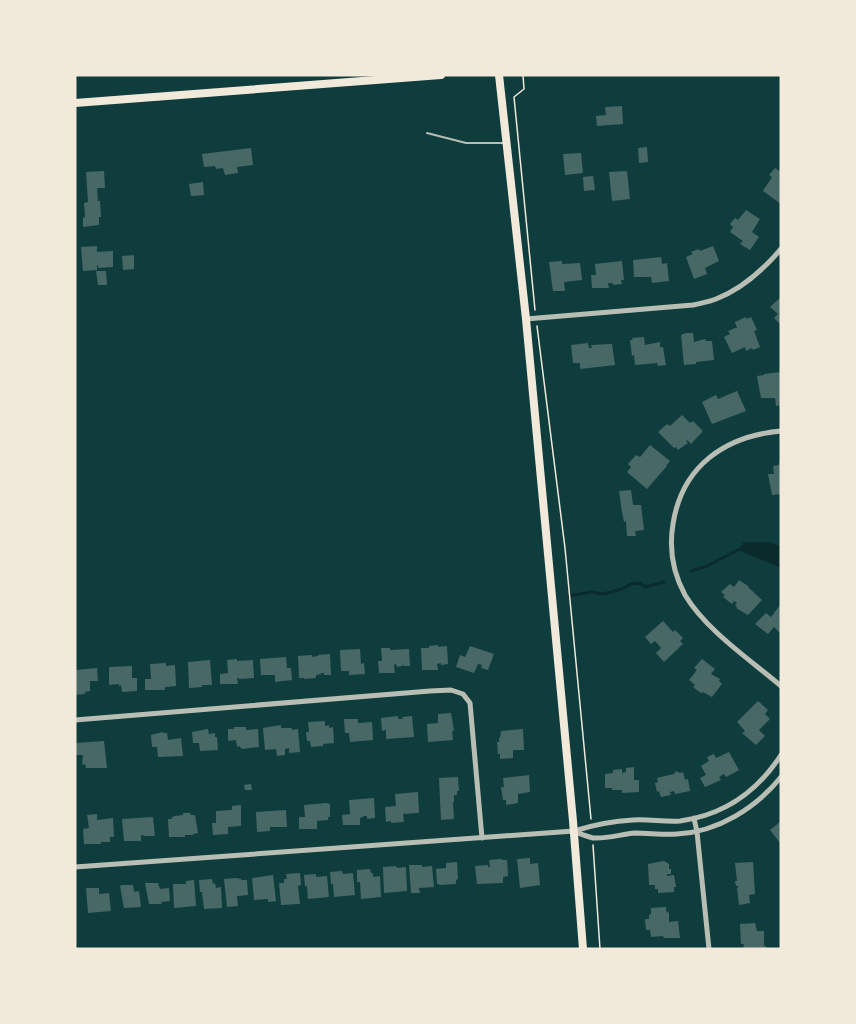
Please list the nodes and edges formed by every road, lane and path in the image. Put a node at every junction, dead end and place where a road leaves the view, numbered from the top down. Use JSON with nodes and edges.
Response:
{"nodes":[{"id":1,"x":441,"y":75,"type":"edge"},
{"id":2,"x":500,"y":75,"type":"edge"},
{"id":3,"x":523,"y":75,"type":"edge"},
{"id":4,"x":75,"y":103,"type":"edge"},
{"id":5,"x":427,"y":133,"type":"dead end"},
{"id":6,"x":507,"y":143,"type":"junction"},
{"id":7,"x":781,"y":249,"type":"edge"},
{"id":8,"x":536,"y":318,"type":"junction"},
{"id":9,"x":526,"y":319,"type":"junction"},
{"id":10,"x":781,"y":431,"type":"edge"},
{"id":11,"x":781,"y":686,"type":"edge"},
{"id":12,"x":75,"y":720,"type":"edge"},
{"id":13,"x":781,"y":755,"type":"edge"},
{"id":14,"x":781,"y":777,"type":"edge"},
{"id":15,"x":694,"y":818,"type":"junction"},
{"id":16,"x":591,"y":826,"type":"junction"},
{"id":17,"x":574,"y":831,"type":"junction"},
{"id":18,"x":697,"y":832,"type":"junction"},
{"id":19,"x":482,"y":838,"type":"junction"},
{"id":20,"x":592,"y":838,"type":"junction"},
{"id":21,"x":75,"y":867,"type":"edge"},
{"id":22,"x":583,"y":949,"type":"edge"},
{"id":23,"x":600,"y":949,"type":"edge"},
{"id":24,"x":709,"y":949,"type":"edge"}],
"edges":[{"from":1,"to":4,"type":"main road"},
{"from":2,"to":6,"type":"main road"},
{"from":3,"to":8,"type":"path"},
{"from":5,"to":6,"type":"lane"},
{"from":6,"to":9,"type":"main road"},
{"from":7,"to":8,"type":"street"},
{"from":8,"to":9,"type":"street"},
{"from":8,"to":16,"type":"path"},
{"from":9,"to":17,"type":"main road"},
{"from":10,"to":11,"type":"street"},
{"from":12,"to":19,"type":"street"},
{"from":13,"to":15,"type":"street"},
{"from":14,"to":18,"type":"street"},
{"from":15,"to":16,"type":"street"},
{"from":15,"to":18,"type":"street"},
{"from":16,"to":17,"type":"street"},
{"from":17,"to":19,"type":"street"},
{"from":17,"to":20,"type":"street"},
{"from":17,"to":22,"type":"main road"},
{"from":18,"to":20,"type":"street"},
{"from":18,"to":24,"type":"street"},
{"from":19,"to":21,"type":"street"},
{"from":20,"to":23,"type":"path"}]}
